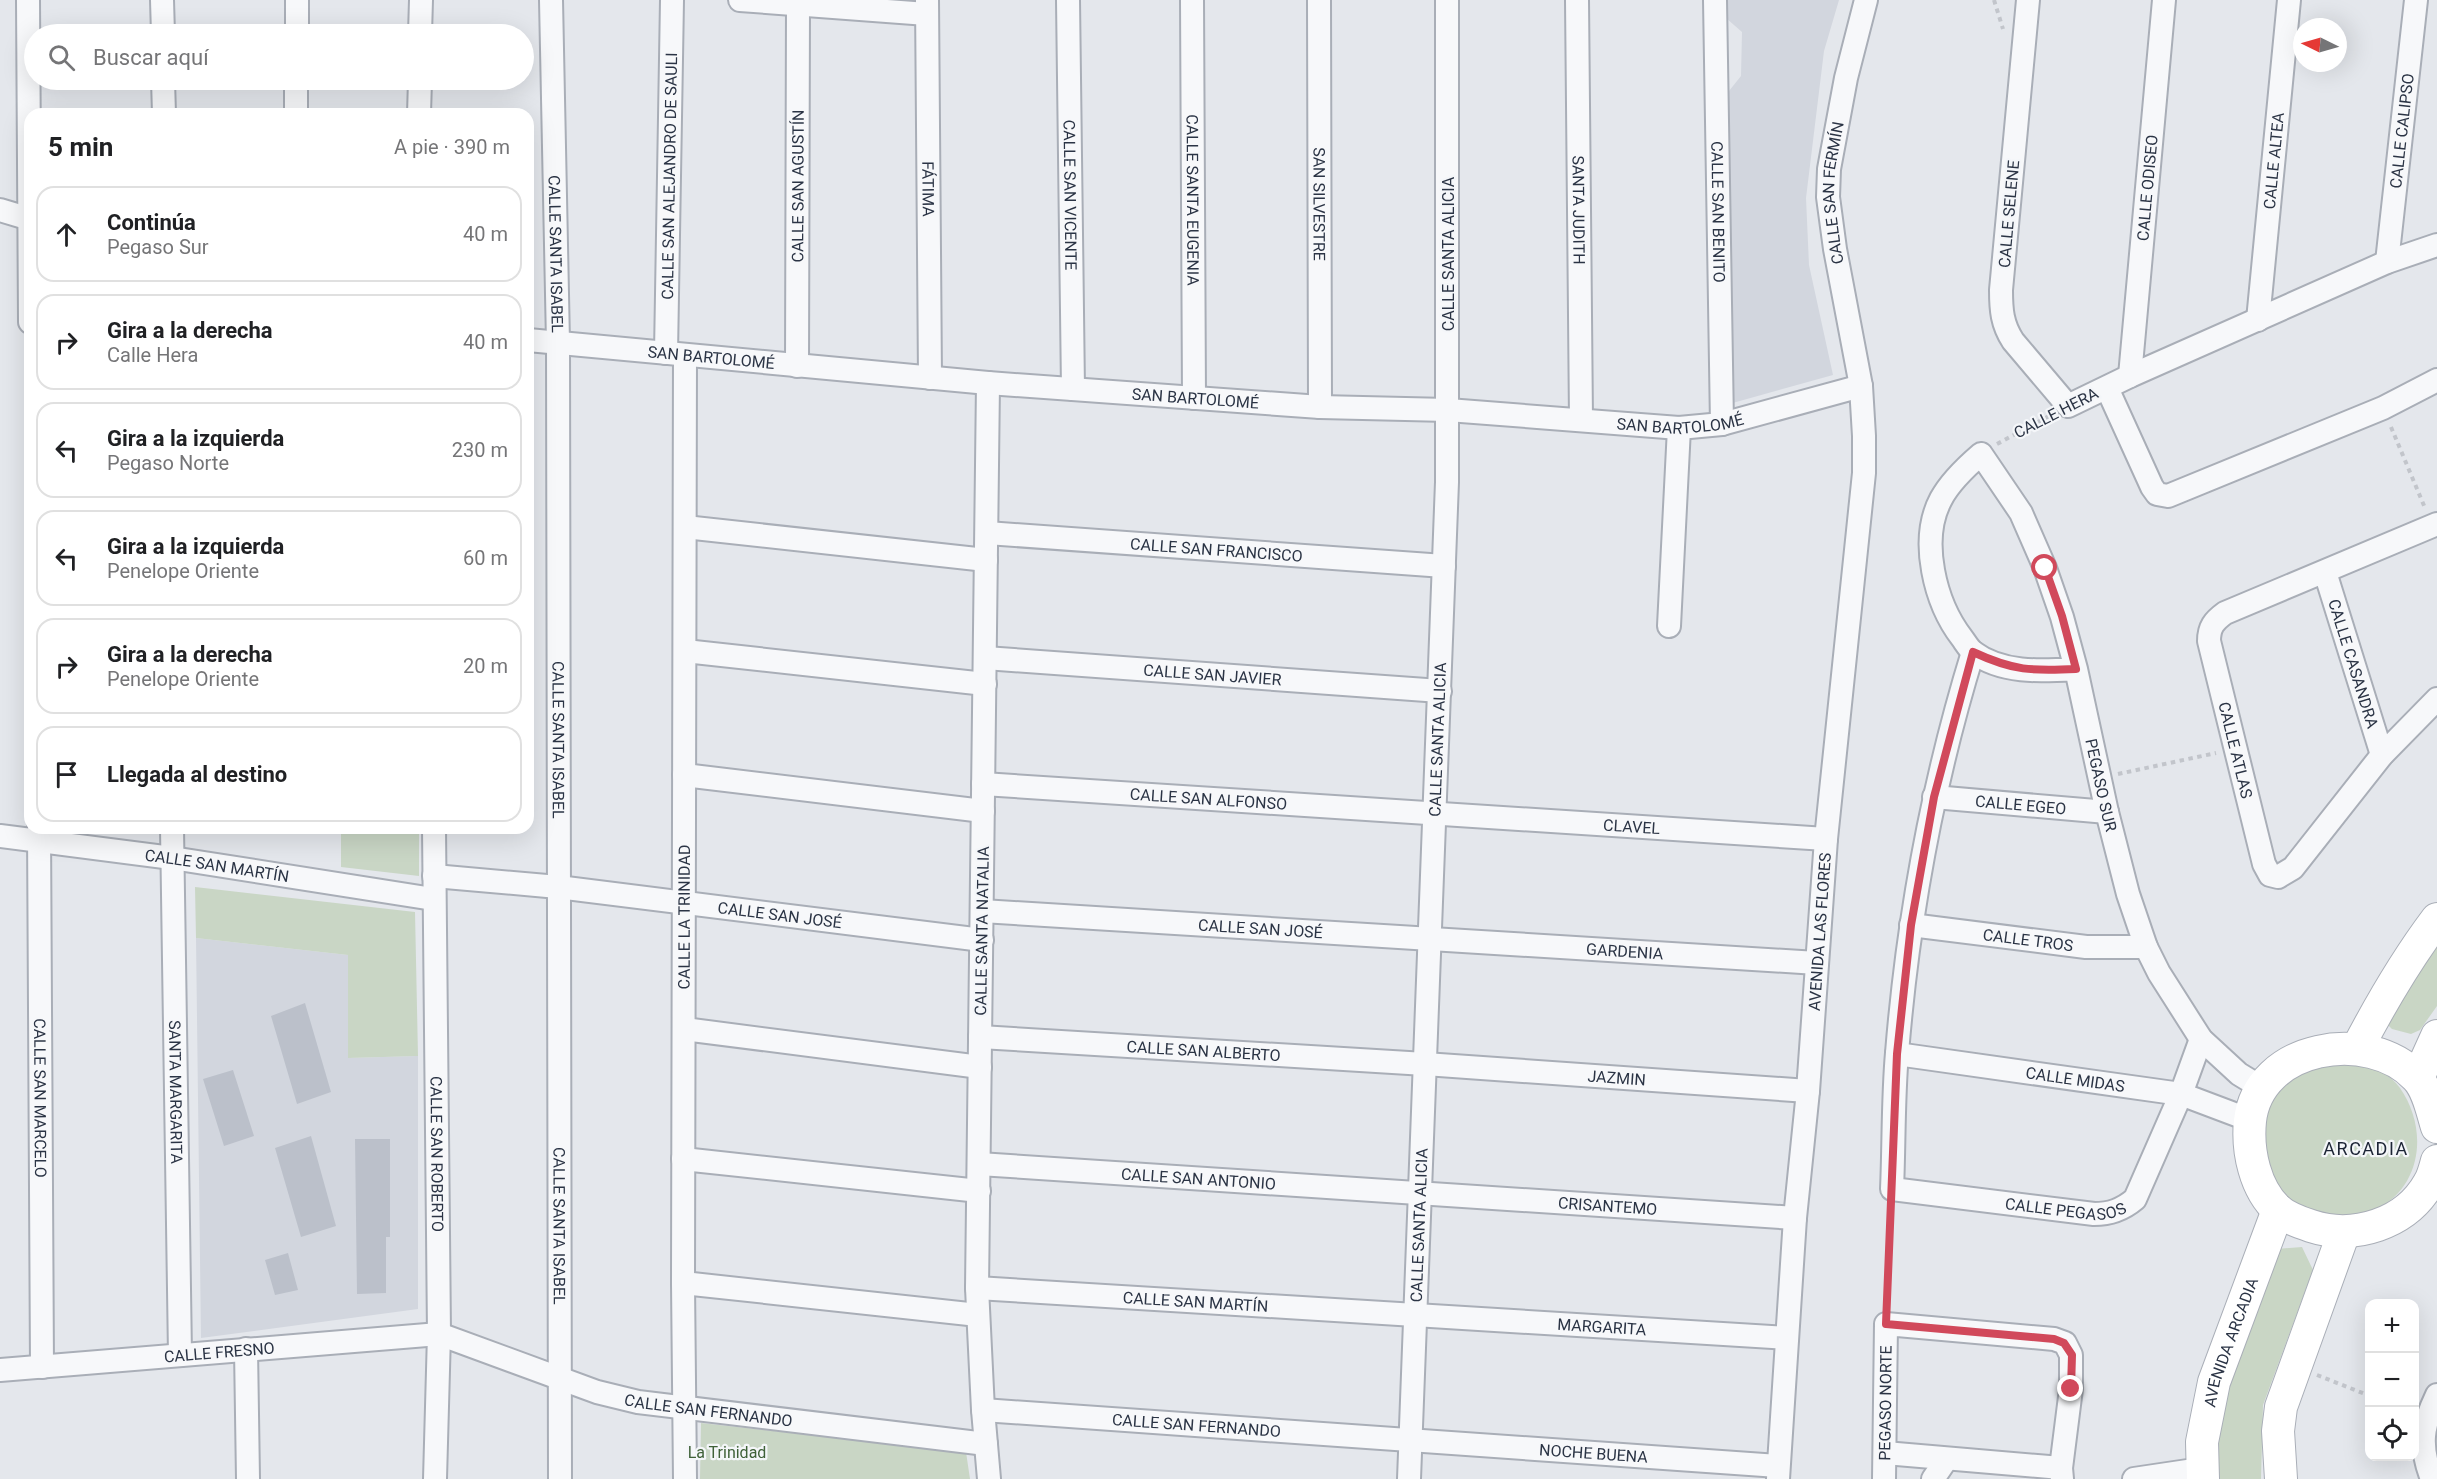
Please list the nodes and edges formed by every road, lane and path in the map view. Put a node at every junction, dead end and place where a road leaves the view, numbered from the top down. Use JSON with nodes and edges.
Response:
{"nodes":[{"id":1,"x":28,"y":0,"type":"edge"},
{"id":2,"x":162,"y":0,"type":"edge"},
{"id":3,"x":297,"y":0,"type":"edge"},
{"id":4,"x":421,"y":0,"type":"edge"},
{"id":5,"x":551,"y":0,"type":"edge"},
{"id":6,"x":672,"y":0,"type":"edge"},
{"id":7,"x":740,"y":0,"type":"edge"},
{"id":8,"x":1068,"y":0,"type":"edge"},
{"id":9,"x":1192,"y":0,"type":"edge"},
{"id":10,"x":1319,"y":0,"type":"edge"},
{"id":11,"x":1447,"y":0,"type":"edge"},
{"id":12,"x":1577,"y":0,"type":"edge"},
{"id":13,"x":1715,"y":0,"type":"edge"},
{"id":14,"x":1866,"y":0,"type":"edge"},
{"id":15,"x":2028,"y":0,"type":"edge"},
{"id":16,"x":2164,"y":0,"type":"edge"},
{"id":17,"x":2289,"y":0,"type":"edge"},
{"id":18,"x":2416,"y":0,"type":"edge"},
{"id":19,"x":798,"y":6,"type":"junction"},
{"id":20,"x":927,"y":7,"type":"edge"},
{"id":21,"x":28,"y":24,"type":"edge"},
{"id":22,"x":163,"y":24,"type":"edge"},
{"id":23,"x":297,"y":24,"type":"edge"},
{"id":24,"x":420,"y":24,"type":"edge"},
{"id":25,"x":28,"y":90,"type":"edge"},
{"id":26,"x":163,"y":90,"type":"edge"},
{"id":27,"x":296,"y":90,"type":"edge"},
{"id":28,"x":420,"y":90,"type":"edge"},
{"id":29,"x":28,"y":108,"type":"edge"},
{"id":30,"x":164,"y":108,"type":"edge"},
{"id":31,"x":296,"y":108,"type":"edge"},
{"id":32,"x":419,"y":108,"type":"edge"},
{"id":33,"x":0,"y":210,"type":"edge"},
{"id":34,"x":24,"y":217,"type":"edge"},
{"id":35,"x":2437,"y":245,"type":"edge"},
{"id":36,"x":2387,"y":262,"type":"junction"},
{"id":37,"x":2258,"y":320,"type":"junction"},
{"id":38,"x":534,"y":341,"type":"edge"},
{"id":39,"x":558,"y":343,"type":"junction"},
{"id":40,"x":676,"y":354,"type":"junction"},
{"id":41,"x":797,"y":366,"type":"junction"},
{"id":42,"x":2130,"y":375,"type":"junction"},
{"id":43,"x":930,"y":378,"type":"junction"},
{"id":44,"x":2437,"y":380,"type":"edge"},
{"id":45,"x":988,"y":383,"type":"junction"},
{"id":46,"x":1861,"y":386,"type":"junction"},
{"id":47,"x":2107,"y":388,"type":"junction"},
{"id":48,"x":1073,"y":389,"type":"junction"},
{"id":49,"x":1194,"y":398,"type":"junction"},
{"id":50,"x":1320,"y":406,"type":"junction"},
{"id":51,"x":2068,"y":406,"type":"junction"},
{"id":52,"x":2383,"y":408,"type":"junction"},
{"id":53,"x":1448,"y":410,"type":"junction"},
{"id":54,"x":1581,"y":420,"type":"junction"},
{"id":55,"x":1722,"y":424,"type":"junction"},
{"id":56,"x":1679,"y":428,"type":"junction"},
{"id":57,"x":1981,"y":454,"type":"junction"},
{"id":58,"x":2435,"y":525,"type":"edge"},
{"id":59,"x":685,"y":527,"type":"junction"},
{"id":60,"x":987,"y":533,"type":"junction"},
{"id":61,"x":986,"y":560,"type":"junction"},
{"id":62,"x":1444,"y":566,"type":"junction"},
{"id":63,"x":2325,"y":572,"type":"junction"},
{"id":64,"x":1669,"y":626,"type":"dead end"},
{"id":65,"x":684,"y":651,"type":"junction"},
{"id":66,"x":1973,"y":652,"type":"junction"},
{"id":67,"x":985,"y":658,"type":"junction"},
{"id":68,"x":2076,"y":669,"type":"junction"},
{"id":69,"x":985,"y":684,"type":"junction"},
{"id":70,"x":1440,"y":691,"type":"junction"},
{"id":71,"x":2437,"y":699,"type":"edge"},
{"id":72,"x":2234,"y":748,"type":"junction"},
{"id":73,"x":2382,"y":755,"type":"junction"},
{"id":74,"x":684,"y":775,"type":"junction"},
{"id":75,"x":2100,"y":778,"type":"junction"},
{"id":76,"x":983,"y":784,"type":"junction"},
{"id":77,"x":1934,"y":797,"type":"junction"},
{"id":78,"x":983,"y":810,"type":"junction"},
{"id":79,"x":2107,"y":812,"type":"junction"},
{"id":80,"x":1435,"y":813,"type":"junction"},
{"id":81,"x":172,"y":834,"type":"edge"},
{"id":82,"x":434,"y":834,"type":"edge"},
{"id":83,"x":39,"y":835,"type":"edge"},
{"id":84,"x":0,"y":836,"type":"edge"},
{"id":85,"x":1826,"y":839,"type":"junction"},
{"id":86,"x":172,"y":858,"type":"junction"},
{"id":87,"x":434,"y":876,"type":"junction"},
{"id":88,"x":558,"y":887,"type":"junction"},
{"id":89,"x":433,"y":900,"type":"junction"},
{"id":90,"x":684,"y":902,"type":"junction"},
{"id":91,"x":982,"y":911,"type":"junction"},
{"id":92,"x":2437,"y":919,"type":"edge"},
{"id":93,"x":1911,"y":925,"type":"junction"},
{"id":94,"x":982,"y":940,"type":"junction"},
{"id":95,"x":1430,"y":940,"type":"junction"},
{"id":96,"x":2146,"y":947,"type":"junction"},
{"id":97,"x":1817,"y":963,"type":"junction"},
{"id":98,"x":684,"y":1029,"type":"junction"},
{"id":99,"x":2437,"y":1036,"type":"edge"},
{"id":100,"x":980,"y":1037,"type":"junction"},
{"id":101,"x":2201,"y":1039,"type":"junction"},
{"id":102,"x":2357,"y":1049,"type":"junction"},
{"id":103,"x":1897,"y":1054,"type":"junction"},
{"id":104,"x":1425,"y":1064,"type":"junction"},
{"id":105,"x":980,"y":1067,"type":"junction"},
{"id":106,"x":2418,"y":1078,"type":"junction"},
{"id":107,"x":2262,"y":1088,"type":"junction"},
{"id":108,"x":1808,"y":1092,"type":"junction"},
{"id":109,"x":2181,"y":1094,"type":"junction"},
{"id":110,"x":2250,"y":1120,"type":"junction"},
{"id":111,"x":2437,"y":1127,"type":"edge"},
{"id":112,"x":683,"y":1158,"type":"junction"},
{"id":113,"x":2437,"y":1161,"type":"edge"},
{"id":114,"x":979,"y":1164,"type":"junction"},
{"id":115,"x":1892,"y":1189,"type":"junction"},
{"id":116,"x":979,"y":1191,"type":"junction"},
{"id":117,"x":1420,"y":1192,"type":"junction"},
{"id":118,"x":2278,"y":1210,"type":"junction"},
{"id":119,"x":1795,"y":1218,"type":"junction"},
{"id":120,"x":2344,"y":1232,"type":"junction"},
{"id":121,"x":683,"y":1283,"type":"junction"},
{"id":122,"x":977,"y":1288,"type":"junction"},
{"id":123,"x":978,"y":1315,"type":"junction"},
{"id":124,"x":1415,"y":1316,"type":"junction"},
{"id":125,"x":1886,"y":1324,"type":"junction"},
{"id":126,"x":439,"y":1334,"type":"junction"},
{"id":127,"x":1787,"y":1338,"type":"junction"},
{"id":128,"x":246,"y":1349,"type":"junction"},
{"id":129,"x":180,"y":1355,"type":"junction"},
{"id":130,"x":2295,"y":1366,"type":"junction"},
{"id":131,"x":42,"y":1367,"type":"junction"},
{"id":132,"x":0,"y":1370,"type":"edge"},
{"id":133,"x":560,"y":1379,"type":"junction"},
{"id":134,"x":2365,"y":1394,"type":"edge"},
{"id":135,"x":2437,"y":1395,"type":"edge"},
{"id":136,"x":684,"y":1408,"type":"junction"},
{"id":137,"x":983,"y":1410,"type":"junction"},
{"id":138,"x":1410,"y":1440,"type":"junction"},
{"id":139,"x":986,"y":1444,"type":"junction"},
{"id":140,"x":1885,"y":1454,"type":"junction"},
{"id":141,"x":1946,"y":1460,"type":"junction"},
{"id":142,"x":1778,"y":1473,"type":"edge"},
{"id":143,"x":2062,"y":1474,"type":"edge"},
{"id":144,"x":2202,"y":1474,"type":"edge"},
{"id":145,"x":248,"y":1479,"type":"edge"},
{"id":146,"x":435,"y":1479,"type":"edge"},
{"id":147,"x":560,"y":1479,"type":"edge"},
{"id":148,"x":685,"y":1479,"type":"edge"},
{"id":149,"x":989,"y":1479,"type":"edge"},
{"id":150,"x":1408,"y":1479,"type":"edge"},
{"id":151,"x":1884,"y":1479,"type":"edge"},
{"id":152,"x":1933,"y":1479,"type":"edge"},
{"id":153,"x":2134,"y":1479,"type":"edge"},
{"id":154,"x":2281,"y":1479,"type":"edge"},
{"id":155,"x":2432,"y":1479,"type":"edge"}],
"edges":[{"from":1,"to":21,"type":"street"},
{"from":2,"to":22,"type":"street"},
{"from":3,"to":23,"type":"street"},
{"from":4,"to":24,"type":"street"},
{"from":5,"to":39,"type":"street","name":"CALLE SANTA ISABEL"},
{"from":6,"to":40,"type":"street","name":"CALLE SAN ALEJANDRO DE SAULI"},
{"from":7,"to":19,"type":"street"},
{"from":8,"to":48,"type":"street","name":"CALLE SAN VICENTE"},
{"from":9,"to":49,"type":"street","name":"CALLE SANTA EUGENIA"},
{"from":10,"to":50,"type":"street","name":"SAN SILVESTRE"},
{"from":11,"to":53,"type":"street","name":"CALLE SANTA ALICIA"},
{"from":12,"to":54,"type":"street","name":"SANTA JUDITH"},
{"from":13,"to":55,"type":"street","name":"CALLE SAN BENITO"},
{"from":14,"to":46,"type":"street","name":"CALLE SAN FERMÍN"},
{"from":15,"to":51,"type":"street","name":"CALLE SELENE"},
{"from":16,"to":42,"type":"street","name":"CALLE ODISEO"},
{"from":17,"to":37,"type":"street","name":"CALLE ALTEA"},
{"from":18,"to":36,"type":"street","name":"CALLE CALIPSO"},
{"from":19,"to":20,"type":"street"},
{"from":19,"to":41,"type":"street","name":"CALLE SAN AGUSTÍN"},
{"from":20,"to":43,"type":"street","name":"FÁTIMA"},
{"from":25,"to":29,"type":"street"},
{"from":26,"to":30,"type":"street"},
{"from":27,"to":31,"type":"street"},
{"from":28,"to":32,"type":"street"},
{"from":33,"to":34,"type":"street"},
{"from":35,"to":36,"type":"street","name":"CALLE HERA"},
{"from":36,"to":37,"type":"street","name":"CALLE HERA"},
{"from":37,"to":42,"type":"street","name":"CALLE HERA"},
{"from":38,"to":39,"type":"street","name":"SAN BARTOLOMÉ"},
{"from":39,"to":40,"type":"street","name":"SAN BARTOLOMÉ"},
{"from":39,"to":88,"type":"street","name":"CALLE SANTA ISABEL"},
{"from":40,"to":41,"type":"street","name":"SAN BARTOLOMÉ"},
{"from":40,"to":59,"type":"street","name":"CALLE LA TRINIDAD"},
{"from":41,"to":43,"type":"street","name":"SAN BARTOLOMÉ"},
{"from":42,"to":47,"type":"street","name":"CALLE HERA"},
{"from":43,"to":45,"type":"street","name":"SAN BARTOLOMÉ"},
{"from":44,"to":52,"type":"street"},
{"from":45,"to":48,"type":"street","name":"SAN BARTOLOMÉ"},
{"from":45,"to":60,"type":"street","name":"CALLE SANTA NATALIA"},
{"from":46,"to":55,"type":"street","name":"SAN BARTOLOMÉ"},
{"from":46,"to":85,"type":"street","name":"AVENIDA LAS FLORES"},
{"from":47,"to":51,"type":"street","name":"CALLE HERA"},
{"from":47,"to":52,"type":"street"},
{"from":48,"to":49,"type":"street","name":"SAN BARTOLOMÉ"},
{"from":49,"to":50,"type":"street","name":"SAN BARTOLOMÉ"},
{"from":50,"to":53,"type":"street","name":"SAN BARTOLOMÉ"},
{"from":51,"to":57,"type":"path","name":"CALLE HERA"},
{"from":52,"to":58,"type":"path"},
{"from":53,"to":54,"type":"street","name":"SAN BARTOLOMÉ"},
{"from":53,"to":62,"type":"street","name":"CALLE SANTA ALICIA"},
{"from":54,"to":56,"type":"street","name":"SAN BARTOLOMÉ"},
{"from":55,"to":56,"type":"street","name":"SAN BARTOLOMÉ"},
{"from":56,"to":64,"type":"street"},
{"from":57,"to":66,"type":"street"},
{"from":57,"to":68,"type":"street","name":"PEGASO SUR"},
{"from":58,"to":63,"type":"street","name":"CALLE ATLAS"},
{"from":59,"to":61,"type":"street"},
{"from":59,"to":65,"type":"street","name":"CALLE LA TRINIDAD"},
{"from":60,"to":61,"type":"street","name":"CALLE SANTA NATALIA"},
{"from":60,"to":62,"type":"street","name":"CALLE SAN FRANCISCO"},
{"from":61,"to":67,"type":"street","name":"CALLE SANTA NATALIA"},
{"from":62,"to":70,"type":"street","name":"CALLE SANTA ALICIA"},
{"from":63,"to":72,"type":"street","name":"CALLE ATLAS"},
{"from":63,"to":73,"type":"street","name":"CALLE CASANDRA"},
{"from":65,"to":69,"type":"street"},
{"from":65,"to":74,"type":"street","name":"CALLE LA TRINIDAD"},
{"from":66,"to":68,"type":"street"},
{"from":66,"to":77,"type":"street"},
{"from":67,"to":69,"type":"street","name":"CALLE SANTA NATALIA"},
{"from":67,"to":70,"type":"street","name":"CALLE SAN JAVIER"},
{"from":68,"to":75,"type":"street","name":"PEGASO SUR"},
{"from":69,"to":76,"type":"street","name":"CALLE SANTA NATALIA"},
{"from":70,"to":80,"type":"street","name":"CALLE SANTA ALICIA"},
{"from":71,"to":73,"type":"street","name":"CALLE ATLAS"},
{"from":72,"to":73,"type":"street","name":"CALLE ATLAS"},
{"from":72,"to":75,"type":"path"},
{"from":74,"to":78,"type":"street"},
{"from":74,"to":90,"type":"street","name":"CALLE LA TRINIDAD"},
{"from":75,"to":79,"type":"street","name":"PEGASO SUR"},
{"from":76,"to":78,"type":"street","name":"CALLE SANTA NATALIA"},
{"from":76,"to":80,"type":"street","name":"CALLE SAN ALFONSO"},
{"from":77,"to":79,"type":"street","name":"CALLE EGEO"},
{"from":77,"to":93,"type":"street"},
{"from":78,"to":91,"type":"street","name":"CALLE SANTA NATALIA"},
{"from":79,"to":96,"type":"street","name":"PEGASO SUR"},
{"from":80,"to":85,"type":"street","name":"CLAVEL"},
{"from":80,"to":95,"type":"street","name":"CALLE SANTA ALICIA"},
{"from":81,"to":86,"type":"street","name":"SANTA MARGARITA"},
{"from":82,"to":87,"type":"street","name":"CALLE SAN ROBERTO"},
{"from":83,"to":84,"type":"street","name":"CALLE SAN MARTÍN"},
{"from":83,"to":86,"type":"street","name":"CALLE SAN MARTÍN"},
{"from":83,"to":131,"type":"street","name":"CALLE SAN MARCELO"},
{"from":85,"to":97,"type":"street","name":"AVENIDA LAS FLORES"},
{"from":86,"to":89,"type":"street","name":"CALLE SAN MARTÍN"},
{"from":86,"to":129,"type":"street","name":"SANTA MARGARITA"},
{"from":87,"to":88,"type":"street","name":"CALLE SAN JOSÉ"},
{"from":87,"to":89,"type":"street","name":"CALLE SAN ROBERTO"},
{"from":88,"to":90,"type":"street","name":"CALLE SAN JOSÉ"},
{"from":88,"to":133,"type":"street","name":"CALLE SANTA ISABEL"},
{"from":89,"to":126,"type":"street","name":"CALLE SAN ROBERTO"},
{"from":90,"to":94,"type":"street","name":"CALLE SAN JOSÉ"},
{"from":90,"to":98,"type":"street","name":"CALLE LA TRINIDAD"},
{"from":91,"to":94,"type":"street","name":"CALLE SANTA NATALIA"},
{"from":91,"to":95,"type":"street","name":"CALLE SAN JOSÉ"},
{"from":92,"to":102,"type":"street"},
{"from":93,"to":96,"type":"street","name":"CALLE TROS"},
{"from":93,"to":103,"type":"street"},
{"from":94,"to":100,"type":"street","name":"CALLE SANTA NATALIA"},
{"from":95,"to":97,"type":"street","name":"GARDENIA"},
{"from":95,"to":104,"type":"street","name":"CALLE SANTA ALICIA"},
{"from":96,"to":101,"type":"street","name":"PEGASO SUR"},
{"from":97,"to":108,"type":"street","name":"AVENIDA LAS FLORES"},
{"from":98,"to":105,"type":"street"},
{"from":98,"to":112,"type":"street","name":"CALLE LA TRINIDAD"},
{"from":99,"to":106,"type":"street"},
{"from":100,"to":104,"type":"street","name":"CALLE SAN ALBERTO"},
{"from":100,"to":105,"type":"street","name":"CALLE SANTA NATALIA"},
{"from":101,"to":107,"type":"street","name":"PEGASO SUR"},
{"from":101,"to":109,"type":"street","name":"CALLE PEGASOS"},
{"from":102,"to":106,"type":"street"},
{"from":102,"to":107,"type":"street"},
{"from":103,"to":109,"type":"street","name":"CALLE MIDAS"},
{"from":103,"to":115,"type":"street"},
{"from":104,"to":108,"type":"street","name":"JAZMIN"},
{"from":104,"to":117,"type":"street","name":"CALLE SANTA ALICIA"},
{"from":105,"to":114,"type":"street","name":"CALLE SANTA NATALIA"},
{"from":106,"to":111,"type":"street"},
{"from":107,"to":110,"type":"street"},
{"from":108,"to":119,"type":"street","name":"AVENIDA LAS FLORES"},
{"from":109,"to":110,"type":"street","name":"CALLE MIDAS"},
{"from":109,"to":115,"type":"street","name":"CALLE PEGASOS"},
{"from":110,"to":118,"type":"street"},
{"from":112,"to":116,"type":"street"},
{"from":112,"to":121,"type":"street","name":"CALLE LA TRINIDAD"},
{"from":113,"to":120,"type":"street"},
{"from":114,"to":116,"type":"street","name":"CALLE SANTA NATALIA"},
{"from":114,"to":117,"type":"street","name":"CALLE SAN ANTONIO"},
{"from":115,"to":125,"type":"path","name":"PEGASO NORTE"},
{"from":116,"to":122,"type":"street","name":"CALLE SANTA NATALIA"},
{"from":117,"to":119,"type":"street","name":"CRISANTEMO"},
{"from":117,"to":124,"type":"street","name":"CALLE SANTA ALICIA"},
{"from":118,"to":120,"type":"street"},
{"from":118,"to":144,"type":"street","name":"AVENIDA ARCADIA"},
{"from":119,"to":127,"type":"street","name":"AVENIDA LAS FLORES"},
{"from":120,"to":130,"type":"street"},
{"from":121,"to":123,"type":"street"},
{"from":121,"to":136,"type":"street","name":"CALLE LA TRINIDAD"},
{"from":122,"to":123,"type":"street","name":"CALLE SANTA NATALIA"},
{"from":122,"to":124,"type":"street","name":"CALLE SAN MARTÍN"},
{"from":123,"to":137,"type":"street","name":"CALLE SANTA NATALIA"},
{"from":124,"to":127,"type":"street","name":"MARGARITA"},
{"from":124,"to":138,"type":"street","name":"CALLE SANTA ALICIA"},
{"from":125,"to":140,"type":"street","name":"PEGASO NORTE"},
{"from":125,"to":143,"type":"street"},
{"from":126,"to":128,"type":"street","name":"CALLE FRESNO"},
{"from":126,"to":133,"type":"street","name":"CALLE SAN FERNANDO"},
{"from":126,"to":146,"type":"street","name":"CALLE SAN ROBERTO"},
{"from":127,"to":142,"type":"street","name":"AVENIDA LAS FLORES"},
{"from":128,"to":129,"type":"street","name":"CALLE FRESNO"},
{"from":128,"to":145,"type":"street"},
{"from":129,"to":131,"type":"street","name":"CALLE FRESNO"},
{"from":130,"to":134,"type":"path"},
{"from":130,"to":154,"type":"street"},
{"from":131,"to":132,"type":"street","name":"CALLE FRESNO"},
{"from":133,"to":136,"type":"street","name":"CALLE SAN FERNANDO"},
{"from":133,"to":147,"type":"street","name":"CALLE SANTA ISABEL"},
{"from":135,"to":155,"type":"street"},
{"from":136,"to":139,"type":"street","name":"CALLE SAN FERNANDO"},
{"from":136,"to":148,"type":"street","name":"CALLE LA TRINIDAD"},
{"from":137,"to":138,"type":"street","name":"CALLE SAN FERNANDO"},
{"from":137,"to":139,"type":"street","name":"CALLE SANTA NATALIA"},
{"from":138,"to":142,"type":"street","name":"NOCHE BUENA"},
{"from":138,"to":150,"type":"street","name":"CALLE SANTA ALICIA"},
{"from":139,"to":149,"type":"street","name":"CALLE SANTA NATALIA"},
{"from":140,"to":141,"type":"street"},
{"from":140,"to":151,"type":"street","name":"PEGASO NORTE"},
{"from":141,"to":143,"type":"street"},
{"from":141,"to":152,"type":"street"},
{"from":144,"to":153,"type":"street"}]}
